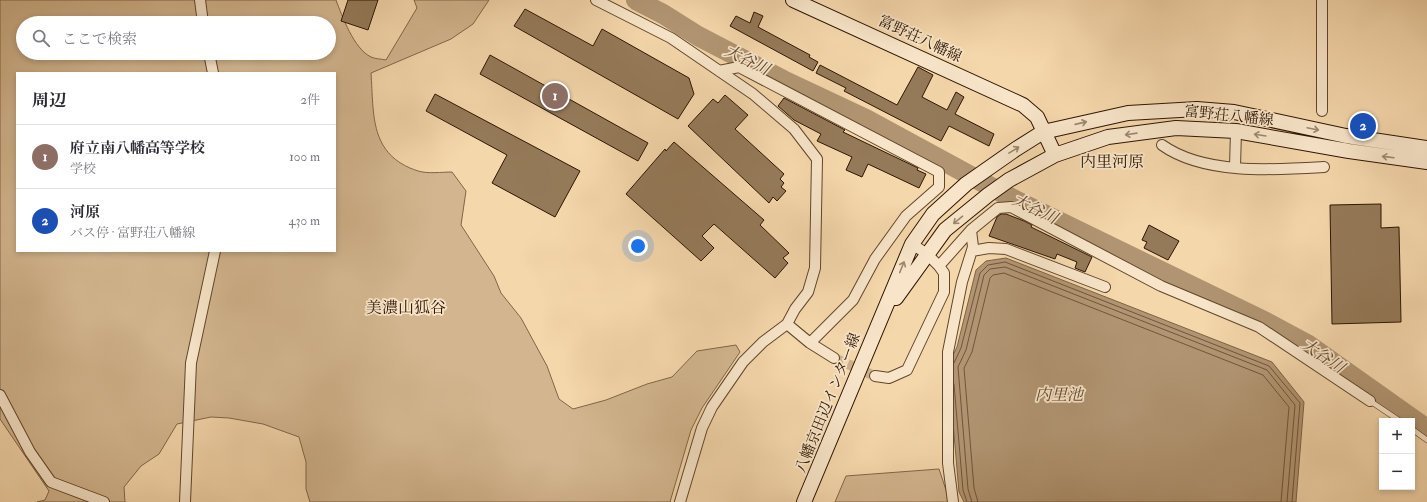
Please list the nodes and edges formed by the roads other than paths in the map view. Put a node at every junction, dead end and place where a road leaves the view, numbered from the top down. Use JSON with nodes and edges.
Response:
{"nodes":[{"id":1,"x":200,"y":0,"type":"edge"},
{"id":2,"x":596,"y":0,"type":"edge"},
{"id":3,"x":793,"y":0,"type":"edge"},
{"id":4,"x":1322,"y":0,"type":"edge"},
{"id":5,"x":202,"y":16,"type":"edge"},
{"id":6,"x":210,"y":60,"type":"edge"},
{"id":7,"x":719,"y":71,"type":"junction"},
{"id":8,"x":213,"y":72,"type":"edge"},
{"id":9,"x":1322,"y":111,"type":"dead end"},
{"id":10,"x":1236,"y":131,"type":"junction"},
{"id":11,"x":1043,"y":132,"type":"junction"},
{"id":12,"x":1162,"y":145,"type":"dead end"},
{"id":13,"x":1427,"y":148,"type":"edge"},
{"id":14,"x":1055,"y":155,"type":"junction"},
{"id":15,"x":1427,"y":162,"type":"edge"},
{"id":16,"x":1235,"y":167,"type":"junction"},
{"id":17,"x":1324,"y":167,"type":"dead end"},
{"id":18,"x":971,"y":230,"type":"junction"},
{"id":19,"x":912,"y":244,"type":"junction"},
{"id":20,"x":972,"y":251,"type":"junction"},
{"id":21,"x":215,"y":252,"type":"edge"},
{"id":22,"x":927,"y":254,"type":"junction"},
{"id":23,"x":939,"y":266,"type":"junction"},
{"id":24,"x":1105,"y":287,"type":"dead end"},
{"id":25,"x":882,"y":316,"type":"junction"},
{"id":26,"x":787,"y":324,"type":"junction"},
{"id":27,"x":810,"y":343,"type":"junction"},
{"id":28,"x":834,"y":358,"type":"tunnel mouth"},
{"id":29,"x":875,"y":376,"type":"tunnel mouth"},
{"id":30,"x":0,"y":395,"type":"edge"},
{"id":31,"x":1370,"y":401,"type":"joint"},
{"id":32,"x":1396,"y":418,"type":"edge"},
{"id":33,"x":1415,"y":432,"type":"edge"},
{"id":34,"x":1427,"y":440,"type":"edge"},
{"id":35,"x":104,"y":502,"type":"edge"},
{"id":36,"x":185,"y":502,"type":"edge"},
{"id":37,"x":680,"y":502,"type":"edge"},
{"id":38,"x":804,"y":502,"type":"edge"},
{"id":39,"x":953,"y":502,"type":"edge"}],
"edges":[{"from":1,"to":5,"type":"street"},
{"from":2,"to":7,"type":"street"},
{"from":3,"to":11,"type":"main road","name":"富野荘八幡線"},
{"from":4,"to":9,"type":"street"},
{"from":6,"to":8,"type":"street"},
{"from":7,"to":26,"type":"street"},
{"from":7,"to":27,"type":"street"},
{"from":10,"to":14,"type":"main road","name":"富野荘八幡線","one_way":true},
{"from":15,"to":10,"type":"main road","name":"富野荘八幡線","one_way":true},
{"from":10,"to":16,"type":"street"},
{"from":11,"to":13,"type":"main road","name":"富野荘八幡線","one_way":true},
{"from":11,"to":14,"type":"main road","name":"富野荘八幡線"},
{"from":19,"to":11,"type":"main road","name":"八幡京田辺インター線","one_way":true},
{"from":12,"to":16,"type":"street"},
{"from":14,"to":22,"type":"main road","name":"八幡京田辺インター線","one_way":true},
{"from":16,"to":17,"type":"street"},
{"from":18,"to":20,"type":"street"},
{"from":18,"to":23,"type":"street"},
{"from":18,"to":31,"type":"street"},
{"from":19,"to":22,"type":"street"},
{"from":25,"to":19,"type":"main road","name":"八幡京田辺インター線","one_way":true},
{"from":20,"to":24,"type":"street"},
{"from":20,"to":39,"type":"street"},
{"from":21,"to":36,"type":"street"},
{"from":22,"to":23,"type":"street"},
{"from":22,"to":25,"type":"main road","name":"八幡京田辺インター線"},
{"from":23,"to":29,"type":"street"},
{"from":25,"to":38,"type":"main road","name":"八幡京田辺インター線"},
{"from":26,"to":27,"type":"street"},
{"from":26,"to":37,"type":"street"},
{"from":27,"to":28,"type":"street"},
{"from":30,"to":35,"type":"street"},
{"from":31,"to":32,"type":"lane"},
{"from":33,"to":34,"type":"lane"}]}
